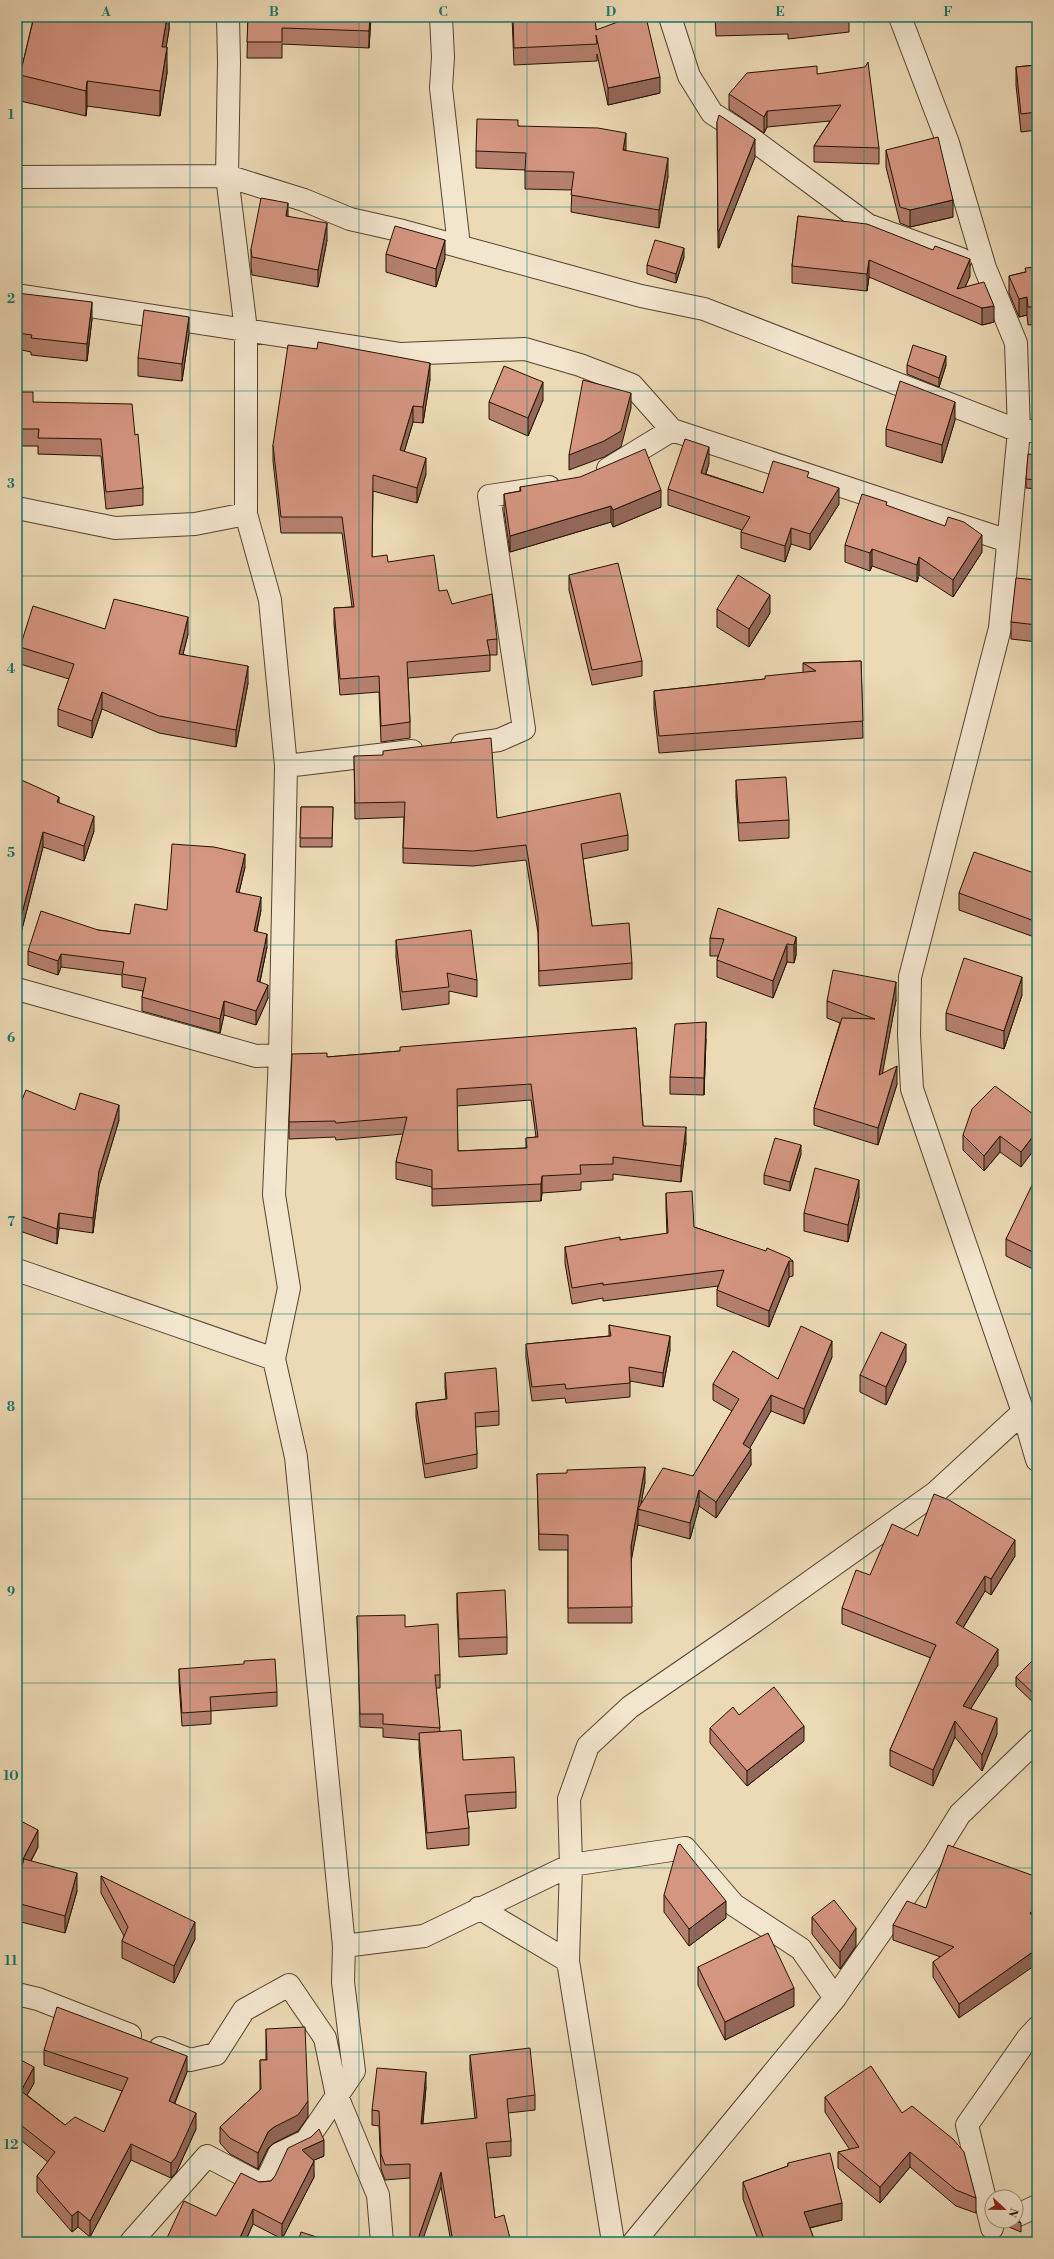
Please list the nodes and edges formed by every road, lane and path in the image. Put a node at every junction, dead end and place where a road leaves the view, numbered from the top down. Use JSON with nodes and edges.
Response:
{"nodes":[{"id":1,"x":228,"y":17,"type":"edge"},
{"id":2,"x":441,"y":17,"type":"edge"},
{"id":3,"x":670,"y":17,"type":"edge"},
{"id":4,"x":900,"y":17,"type":"edge"},
{"id":5,"x":227,"y":176,"type":"junction"},
{"id":6,"x":17,"y":177,"type":"edge"},
{"id":7,"x":459,"y":246,"type":"junction"},
{"id":8,"x":985,"y":268,"type":"junction"},
{"id":9,"x":17,"y":295,"type":"edge"},
{"id":10,"x":246,"y":330,"type":"junction"},
{"id":11,"x":672,"y":430,"type":"junction"},
{"id":12,"x":1028,"y":431,"type":"edge"},
{"id":13,"x":589,"y":477,"type":"edge"},
{"id":14,"x":567,"y":484,"type":"edge"},
{"id":15,"x":17,"y":508,"type":"edge"},
{"id":16,"x":246,"y":514,"type":"junction"},
{"id":17,"x":1008,"y":540,"type":"junction"},
{"id":18,"x":286,"y":766,"type":"junction"},
{"id":19,"x":17,"y":989,"type":"edge"},
{"id":20,"x":280,"y":1055,"type":"junction"},
{"id":21,"x":17,"y":1270,"type":"edge"},
{"id":22,"x":274,"y":1359,"type":"junction"},
{"id":23,"x":1023,"y":1412,"type":"junction"},
{"id":24,"x":1037,"y":1460,"type":"edge"},
{"id":25,"x":1037,"y":1740,"type":"edge"},
{"id":26,"x":571,"y":1865,"type":"junction"},
{"id":27,"x":479,"y":1908,"type":"junction"},
{"id":28,"x":344,"y":1946,"type":"junction"},
{"id":29,"x":568,"y":1961,"type":"junction"},
{"id":30,"x":17,"y":1994,"type":"edge"},
{"id":31,"x":835,"y":1998,"type":"junction"},
{"id":32,"x":1037,"y":2028,"type":"edge"},
{"id":33,"x":337,"y":2096,"type":"junction"},
{"id":34,"x":1037,"y":2206,"type":"edge"},
{"id":35,"x":1024,"y":2212,"type":"edge"},
{"id":36,"x":1000,"y":2230,"type":"edge"},
{"id":37,"x":131,"y":2242,"type":"edge"},
{"id":38,"x":382,"y":2242,"type":"edge"},
{"id":39,"x":613,"y":2242,"type":"edge"},
{"id":40,"x":634,"y":2242,"type":"edge"}],
"edges":[{"from":1,"to":5,"type":"street"},
{"from":2,"to":7,"type":"street"},
{"from":3,"to":8,"type":"street"},
{"from":4,"to":8,"type":"street"},
{"from":5,"to":6,"type":"street"},
{"from":5,"to":7,"type":"street"},
{"from":5,"to":10,"type":"street"},
{"from":7,"to":12,"type":"street"},
{"from":8,"to":12,"type":"street"},
{"from":9,"to":10,"type":"street"},
{"from":10,"to":11,"type":"street"},
{"from":10,"to":16,"type":"street"},
{"from":11,"to":13,"type":"street"},
{"from":11,"to":17,"type":"street"},
{"from":12,"to":17,"type":"street"},
{"from":14,"to":18,"type":"street"},
{"from":15,"to":16,"type":"street"},
{"from":16,"to":18,"type":"street"},
{"from":17,"to":23,"type":"street"},
{"from":18,"to":20,"type":"street"},
{"from":19,"to":20,"type":"street"},
{"from":20,"to":22,"type":"street"},
{"from":21,"to":22,"type":"street"},
{"from":22,"to":28,"type":"street"},
{"from":23,"to":24,"type":"street"},
{"from":23,"to":26,"type":"street"},
{"from":25,"to":31,"type":"street"},
{"from":26,"to":27,"type":"street"},
{"from":26,"to":29,"type":"street"},
{"from":26,"to":31,"type":"street"},
{"from":27,"to":28,"type":"street"},
{"from":27,"to":29,"type":"street"},
{"from":28,"to":33,"type":"street"},
{"from":29,"to":39,"type":"street"},
{"from":30,"to":33,"type":"street"},
{"from":31,"to":40,"type":"street"},
{"from":32,"to":36,"type":"street"},
{"from":33,"to":37,"type":"street"},
{"from":33,"to":38,"type":"street"},
{"from":34,"to":35,"type":"street"}]}
